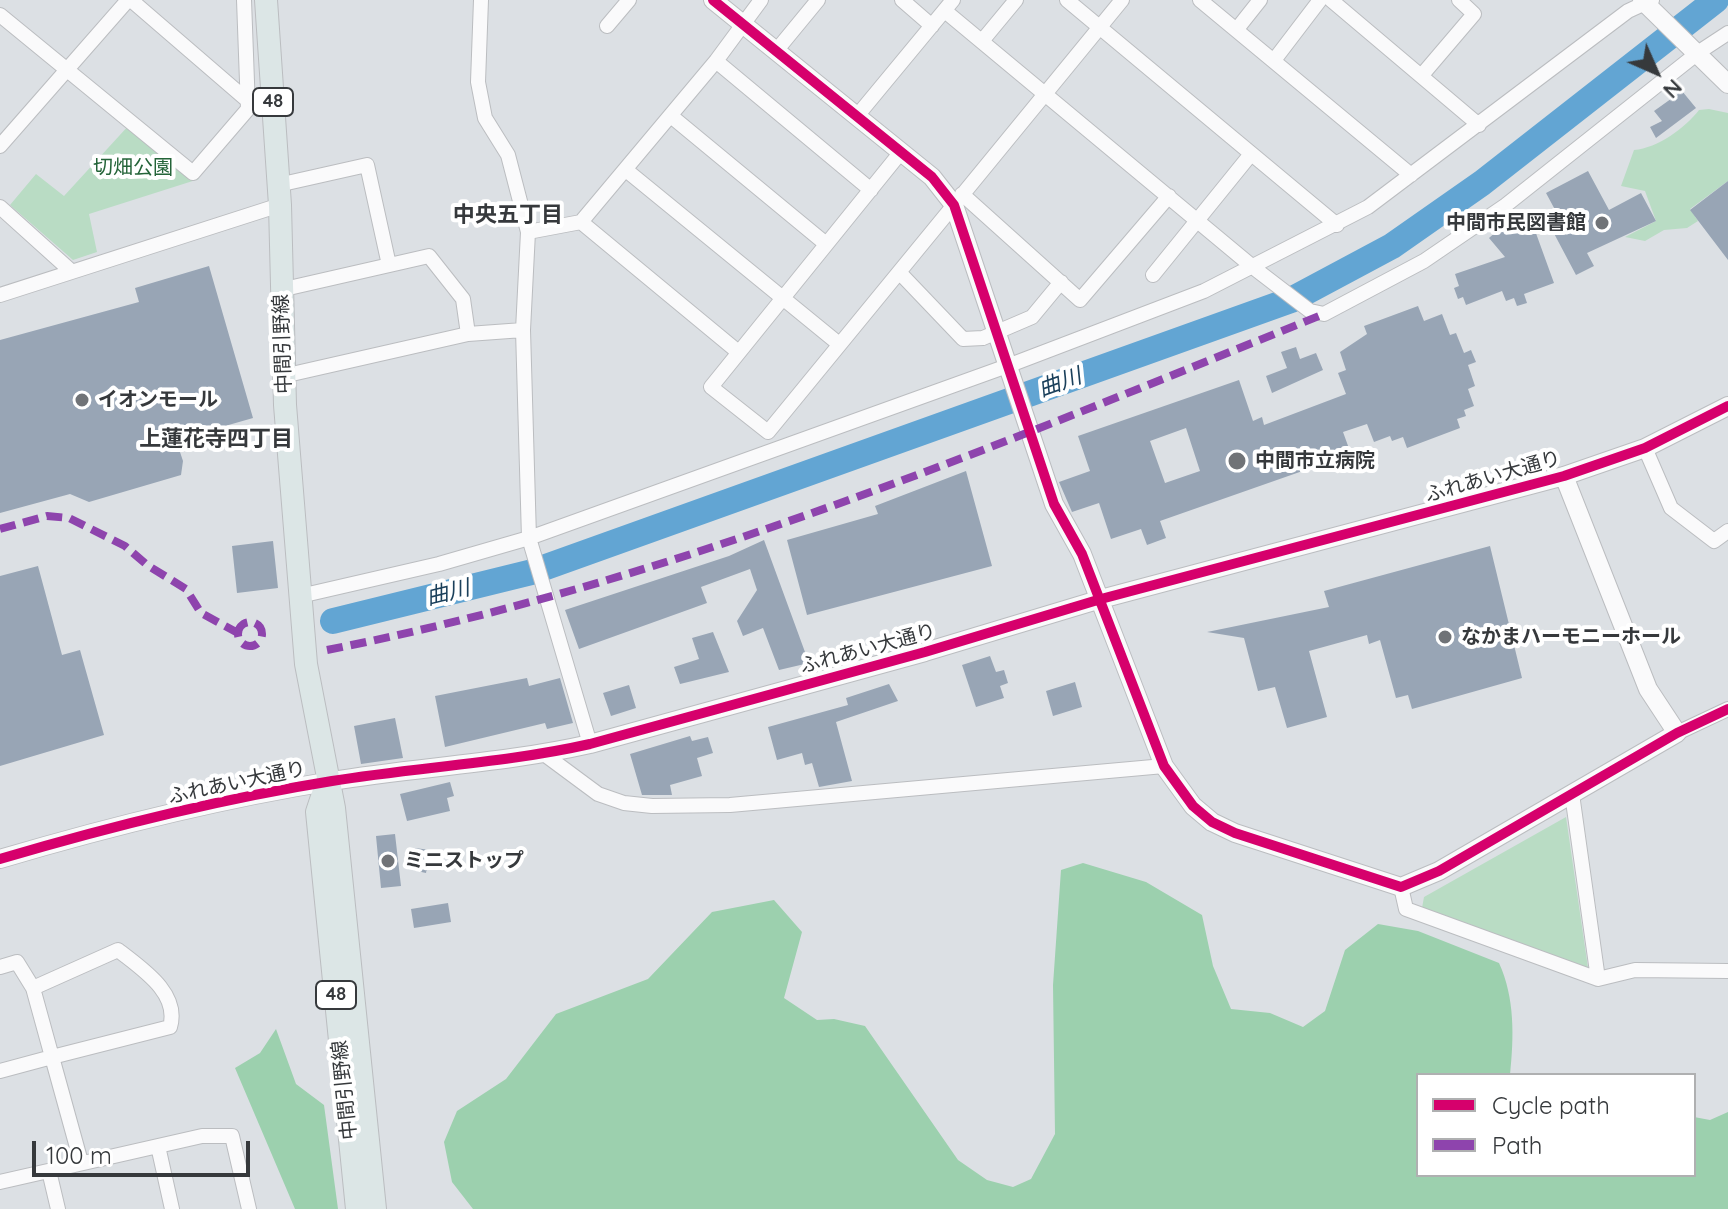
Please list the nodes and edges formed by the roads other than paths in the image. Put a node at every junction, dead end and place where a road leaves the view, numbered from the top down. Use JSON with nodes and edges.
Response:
{"nodes":[{"id":1,"x":130,"y":0,"type":"edge"},
{"id":2,"x":244,"y":0,"type":"edge"},
{"id":3,"x":266,"y":0,"type":"edge"},
{"id":4,"x":481,"y":0,"type":"edge"},
{"id":5,"x":629,"y":0,"type":"edge"},
{"id":6,"x":713,"y":0,"type":"edge"},
{"id":7,"x":761,"y":0,"type":"edge"},
{"id":8,"x":818,"y":0,"type":"edge"},
{"id":9,"x":902,"y":0,"type":"edge"},
{"id":10,"x":1016,"y":0,"type":"edge"},
{"id":11,"x":1067,"y":0,"type":"edge"},
{"id":12,"x":1122,"y":0,"type":"edge"},
{"id":13,"x":1200,"y":0,"type":"edge"},
{"id":14,"x":1260,"y":0,"type":"edge"},
{"id":15,"x":1320,"y":0,"type":"edge"},
{"id":16,"x":1331,"y":0,"type":"edge"},
{"id":17,"x":1459,"y":0,"type":"edge"},
{"id":18,"x":1649,"y":4,"type":"edge"},
{"id":19,"x":949,"y":5,"type":"edge"},
{"id":20,"x":0,"y":15,"type":"edge"},
{"id":21,"x":742,"y":23,"type":"junction"},
{"id":22,"x":607,"y":26,"type":"dead end"},
{"id":23,"x":932,"y":26,"type":"junction"},
{"id":24,"x":1100,"y":27,"type":"junction"},
{"id":25,"x":1237,"y":29,"type":"junction"},
{"id":26,"x":1728,"y":33,"type":"edge"},
{"id":27,"x":982,"y":41,"type":"junction"},
{"id":28,"x":1696,"y":49,"type":"junction"},
{"id":29,"x":776,"y":51,"type":"junction"},
{"id":30,"x":1275,"y":59,"type":"junction"},
{"id":31,"x":716,"y":61,"type":"junction"},
{"id":32,"x":70,"y":69,"type":"junction"},
{"id":33,"x":1422,"y":75,"type":"junction"},
{"id":34,"x":1728,"y":84,"type":"edge"},
{"id":35,"x":1047,"y":92,"type":"junction"},
{"id":36,"x":247,"y":100,"type":"junction"},
{"id":37,"x":671,"y":116,"type":"junction"},
{"id":38,"x":857,"y":116,"type":"junction"},
{"id":39,"x":1479,"y":125,"type":"junction"},
{"id":40,"x":2,"y":141,"type":"edge"},
{"id":41,"x":901,"y":152,"type":"junction"},
{"id":42,"x":1251,"y":154,"type":"junction"},
{"id":43,"x":626,"y":170,"type":"junction"},
{"id":44,"x":1411,"y":175,"type":"junction"},
{"id":45,"x":871,"y":190,"type":"junction"},
{"id":46,"x":279,"y":195,"type":"junction"},
{"id":47,"x":1169,"y":196,"type":"junction"},
{"id":48,"x":958,"y":200,"type":"junction"},
{"id":49,"x":0,"y":207,"type":"edge"},
{"id":50,"x":1197,"y":219,"type":"junction"},
{"id":51,"x":581,"y":222,"type":"junction"},
{"id":52,"x":1337,"y":225,"type":"junction"},
{"id":53,"x":528,"y":232,"type":"junction"},
{"id":54,"x":826,"y":244,"type":"junction"},
{"id":55,"x":389,"y":265,"type":"junction"},
{"id":56,"x":1258,"y":269,"type":"junction"},
{"id":57,"x":71,"y":271,"type":"junction"},
{"id":58,"x":899,"y":272,"type":"junction"},
{"id":59,"x":1153,"y":275,"type":"dead end"},
{"id":60,"x":1061,"y":282,"type":"junction"},
{"id":61,"x":280,"y":290,"type":"junction"},
{"id":62,"x":0,"y":295,"type":"edge"},
{"id":63,"x":782,"y":298,"type":"junction"},
{"id":64,"x":523,"y":330,"type":"junction"},
{"id":65,"x":999,"y":331,"type":"junction"},
{"id":66,"x":468,"y":334,"type":"junction"},
{"id":67,"x":839,"y":344,"type":"junction"},
{"id":68,"x":737,"y":351,"type":"junction"},
{"id":69,"x":1012,"y":371,"type":"junction"},
{"id":70,"x":283,"y":376,"type":"junction"},
{"id":71,"x":1728,"y":406,"type":"edge"},
{"id":72,"x":1645,"y":448,"type":"junction"},
{"id":73,"x":1564,"y":476,"type":"junction"},
{"id":74,"x":1728,"y":531,"type":"edge"},
{"id":75,"x":530,"y":545,"type":"junction"},
{"id":76,"x":1101,"y":599,"type":"junction"},
{"id":77,"x":300,"y":601,"type":"junction"},
{"id":78,"x":1728,"y":709,"type":"edge"},
{"id":79,"x":1677,"y":733,"type":"junction"},
{"id":80,"x":590,"y":744,"type":"junction"},
{"id":81,"x":544,"y":754,"type":"junction"},
{"id":82,"x":1164,"y":766,"type":"junction"},
{"id":83,"x":327,"y":782,"type":"junction"},
{"id":84,"x":1572,"y":794,"type":"junction"},
{"id":85,"x":0,"y":859,"type":"edge"},
{"id":86,"x":1401,"y":887,"type":"junction"},
{"id":87,"x":0,"y":967,"type":"edge"},
{"id":88,"x":1728,"y":971,"type":"edge"},
{"id":89,"x":1598,"y":979,"type":"junction"},
{"id":90,"x":33,"y":988,"type":"junction"},
{"id":91,"x":52,"y":1057,"type":"junction"},
{"id":92,"x":0,"y":1071,"type":"edge"},
{"id":93,"x":158,"y":1146,"type":"junction"},
{"id":94,"x":81,"y":1162,"type":"junction"},
{"id":95,"x":49,"y":1171,"type":"junction"},
{"id":96,"x":0,"y":1180,"type":"edge"},
{"id":97,"x":58,"y":1209,"type":"edge"},
{"id":98,"x":172,"y":1209,"type":"edge"},
{"id":99,"x":249,"y":1209,"type":"edge"},
{"id":100,"x":357,"y":1209,"type":"edge"},
{"id":101,"x":375,"y":1209,"type":"edge"}],
"edges":[{"from":1,"to":32,"type":"street"},
{"from":1,"to":36,"type":"street"},
{"from":2,"to":36,"type":"street"},
{"from":3,"to":46,"type":"main road","name":"中間引野線","number":"48"},
{"from":4,"to":53,"type":"street"},
{"from":5,"to":22,"type":"street"},
{"from":6,"to":21,"type":"street"},
{"from":7,"to":21,"type":"street"},
{"from":8,"to":29,"type":"street"},
{"from":9,"to":23,"type":"street"},
{"from":10,"to":27,"type":"street"},
{"from":11,"to":24,"type":"street"},
{"from":12,"to":24,"type":"street"},
{"from":13,"to":25,"type":"street"},
{"from":14,"to":25,"type":"street"},
{"from":15,"to":30,"type":"street"},
{"from":16,"to":33,"type":"street"},
{"from":17,"to":33,"type":"street"},
{"from":18,"to":28,"type":"street"},
{"from":18,"to":39,"type":"street"},
{"from":19,"to":23,"type":"street"},
{"from":19,"to":27,"type":"street"},
{"from":20,"to":32,"type":"street"},
{"from":21,"to":29,"type":"street"},
{"from":21,"to":31,"type":"street"},
{"from":23,"to":38,"type":"street"},
{"from":24,"to":35,"type":"street"},
{"from":24,"to":42,"type":"street"},
{"from":25,"to":30,"type":"street"},
{"from":26,"to":28,"type":"street"},
{"from":27,"to":35,"type":"street"},
{"from":28,"to":34,"type":"street"},
{"from":28,"to":56,"type":"street"},
{"from":29,"to":38,"type":"street"},
{"from":30,"to":44,"type":"street"},
{"from":31,"to":37,"type":"street"},
{"from":31,"to":45,"type":"street"},
{"from":32,"to":36,"type":"street"},
{"from":32,"to":40,"type":"street"},
{"from":33,"to":39,"type":"street"},
{"from":35,"to":47,"type":"street"},
{"from":35,"to":48,"type":"street"},
{"from":37,"to":43,"type":"street"},
{"from":37,"to":54,"type":"street"},
{"from":38,"to":41,"type":"street"},
{"from":39,"to":44,"type":"street"},
{"from":41,"to":45,"type":"street"},
{"from":41,"to":48,"type":"street"},
{"from":42,"to":50,"type":"street"},
{"from":42,"to":52,"type":"street"},
{"from":43,"to":51,"type":"street"},
{"from":43,"to":63,"type":"street"},
{"from":44,"to":52,"type":"street"},
{"from":45,"to":54,"type":"street"},
{"from":46,"to":55,"type":"street"},
{"from":46,"to":57,"type":"street"},
{"from":46,"to":61,"type":"main road","name":"中間引野線","number":"48"},
{"from":47,"to":50,"type":"street"},
{"from":47,"to":60,"type":"street"},
{"from":48,"to":58,"type":"street"},
{"from":48,"to":60,"type":"street"},
{"from":48,"to":65,"type":"street"},
{"from":49,"to":57,"type":"street"},
{"from":50,"to":56,"type":"street"},
{"from":50,"to":59,"type":"street"},
{"from":51,"to":53,"type":"street"},
{"from":51,"to":68,"type":"street"},
{"from":52,"to":56,"type":"street"},
{"from":53,"to":64,"type":"street"},
{"from":54,"to":63,"type":"street"},
{"from":55,"to":61,"type":"street"},
{"from":55,"to":66,"type":"street"},
{"from":56,"to":69,"type":"street"},
{"from":57,"to":62,"type":"street"},
{"from":58,"to":65,"type":"street"},
{"from":58,"to":67,"type":"street"},
{"from":60,"to":65,"type":"street"},
{"from":61,"to":70,"type":"main road","name":"中間引野線","number":"48"},
{"from":63,"to":67,"type":"street"},
{"from":63,"to":68,"type":"street"},
{"from":64,"to":66,"type":"street"},
{"from":64,"to":75,"type":"street"},
{"from":65,"to":69,"type":"street"},
{"from":66,"to":70,"type":"street"},
{"from":67,"to":68,"type":"street"},
{"from":69,"to":75,"type":"street"},
{"from":69,"to":76,"type":"street"},
{"from":70,"to":77,"type":"main road","name":"中間引野線","number":"48"},
{"from":71,"to":72,"type":"street","name":"ふれあい大通り"},
{"from":72,"to":73,"type":"street","name":"ふれあい大通り"},
{"from":72,"to":74,"type":"street"},
{"from":73,"to":76,"type":"street","name":"ふれあい大通り"},
{"from":73,"to":79,"type":"street"},
{"from":75,"to":77,"type":"street"},
{"from":75,"to":80,"type":"street"},
{"from":76,"to":80,"type":"street","name":"ふれあい大通り"},
{"from":76,"to":82,"type":"street"},
{"from":77,"to":83,"type":"main road","name":"中間引野線","number":"48"},
{"from":78,"to":79,"type":"street"},
{"from":79,"to":84,"type":"street"},
{"from":80,"to":81,"type":"street","name":"ふれあい大通り"},
{"from":81,"to":82,"type":"street"},
{"from":81,"to":83,"type":"street","name":"ふれあい大通り"},
{"from":82,"to":86,"type":"street"},
{"from":83,"to":85,"type":"street","name":"ふれあい大通り"},
{"from":83,"to":100,"type":"main road","name":"中間引野線","number":"48"},
{"from":83,"to":101,"type":"main road","name":"中間引野線","number":"48"},
{"from":84,"to":86,"type":"street"},
{"from":84,"to":89,"type":"street"},
{"from":86,"to":89,"type":"street"},
{"from":87,"to":90,"type":"street"},
{"from":88,"to":89,"type":"street"},
{"from":90,"to":91,"type":"street"},
{"from":90,"to":91,"type":"street"},
{"from":91,"to":92,"type":"street"},
{"from":91,"to":94,"type":"street"},
{"from":93,"to":94,"type":"street"},
{"from":93,"to":98,"type":"street"},
{"from":93,"to":99,"type":"street"},
{"from":94,"to":95,"type":"street"},
{"from":95,"to":96,"type":"street"},
{"from":95,"to":97,"type":"street"}]}
